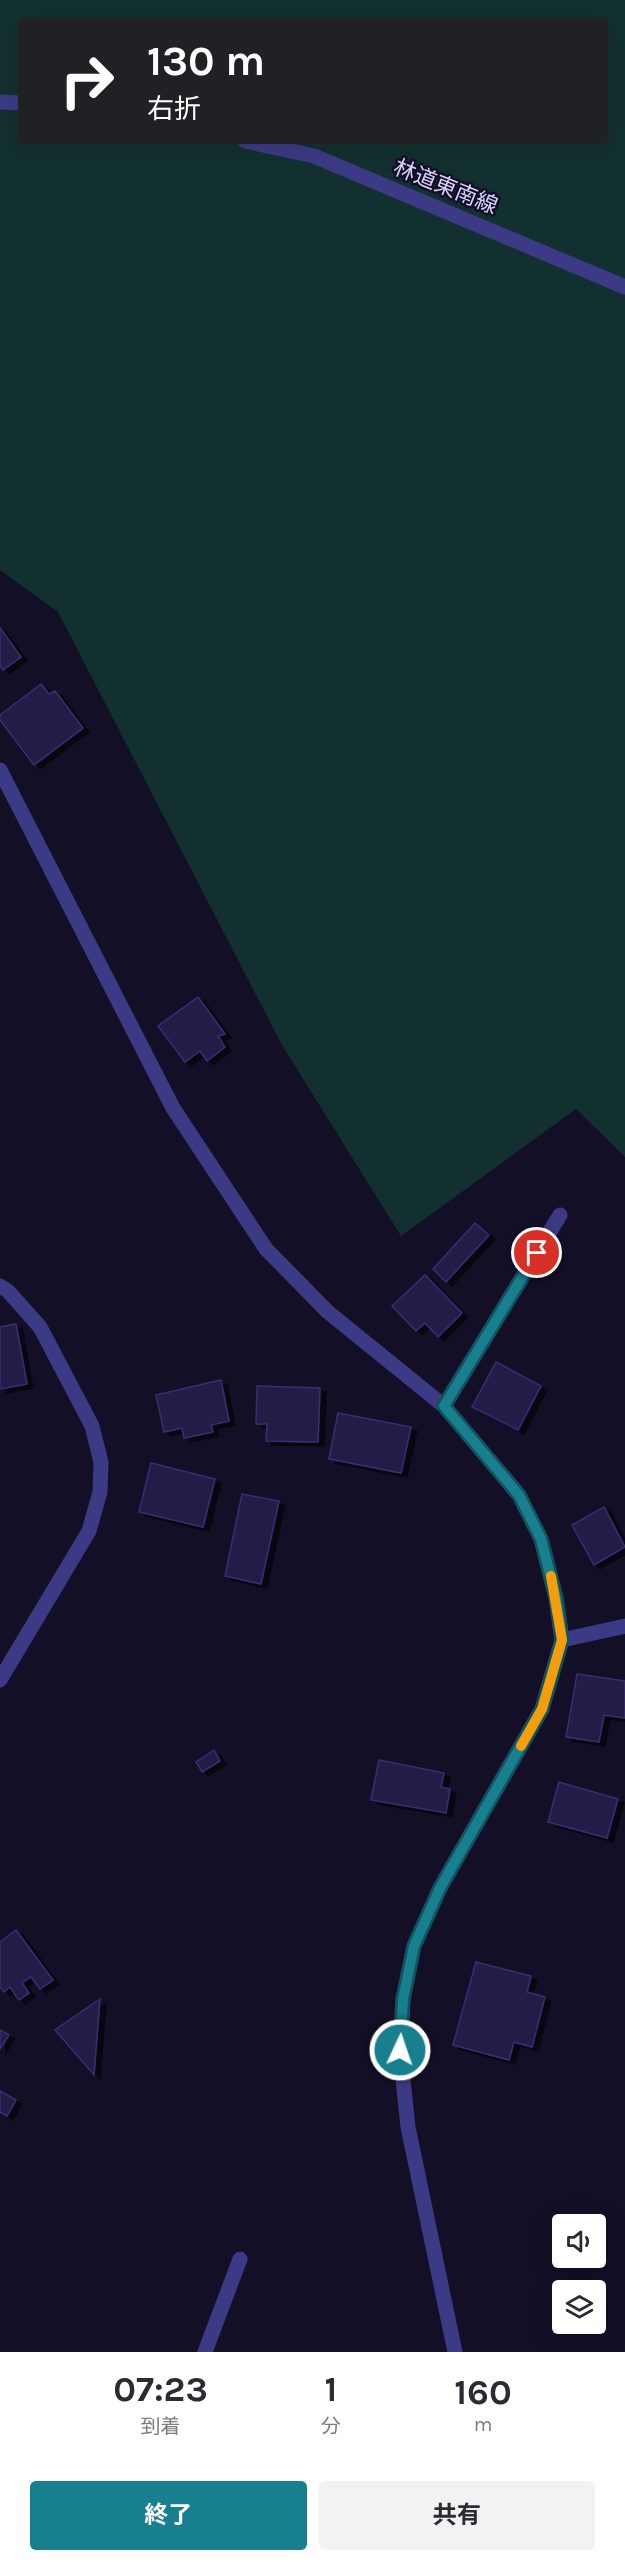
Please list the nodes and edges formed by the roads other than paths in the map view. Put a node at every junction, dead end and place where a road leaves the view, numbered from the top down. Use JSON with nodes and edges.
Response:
{"nodes":[{"id":1,"x":0,"y":102,"type":"edge"},
{"id":2,"x":18,"y":103,"type":"edge"},
{"id":3,"x":259,"y":144,"type":"edge"},
{"id":4,"x":625,"y":287,"type":"edge"},
{"id":5,"x":0,"y":770,"type":"edge"},
{"id":6,"x":560,"y":1215,"type":"dead end"},
{"id":7,"x":0,"y":1286,"type":"edge"},
{"id":8,"x":444,"y":1406,"type":"junction"},
{"id":9,"x":625,"y":1626,"type":"edge"},
{"id":10,"x":562,"y":1640,"type":"junction"},
{"id":11,"x":0,"y":1680,"type":"edge"},
{"id":12,"x":240,"y":2259,"type":"dead end"},
{"id":13,"x":205,"y":2352,"type":"edge"},
{"id":14,"x":455,"y":2352,"type":"edge"}],
"edges":[{"from":1,"to":2,"type":"street"},
{"from":3,"to":4,"type":"street","name":"林道東南線"},
{"from":5,"to":8,"type":"street"},
{"from":6,"to":8,"type":"street"},
{"from":7,"to":11,"type":"street"},
{"from":8,"to":10,"type":"street"},
{"from":9,"to":10,"type":"street"},
{"from":10,"to":14,"type":"street"},
{"from":12,"to":13,"type":"street"}]}
